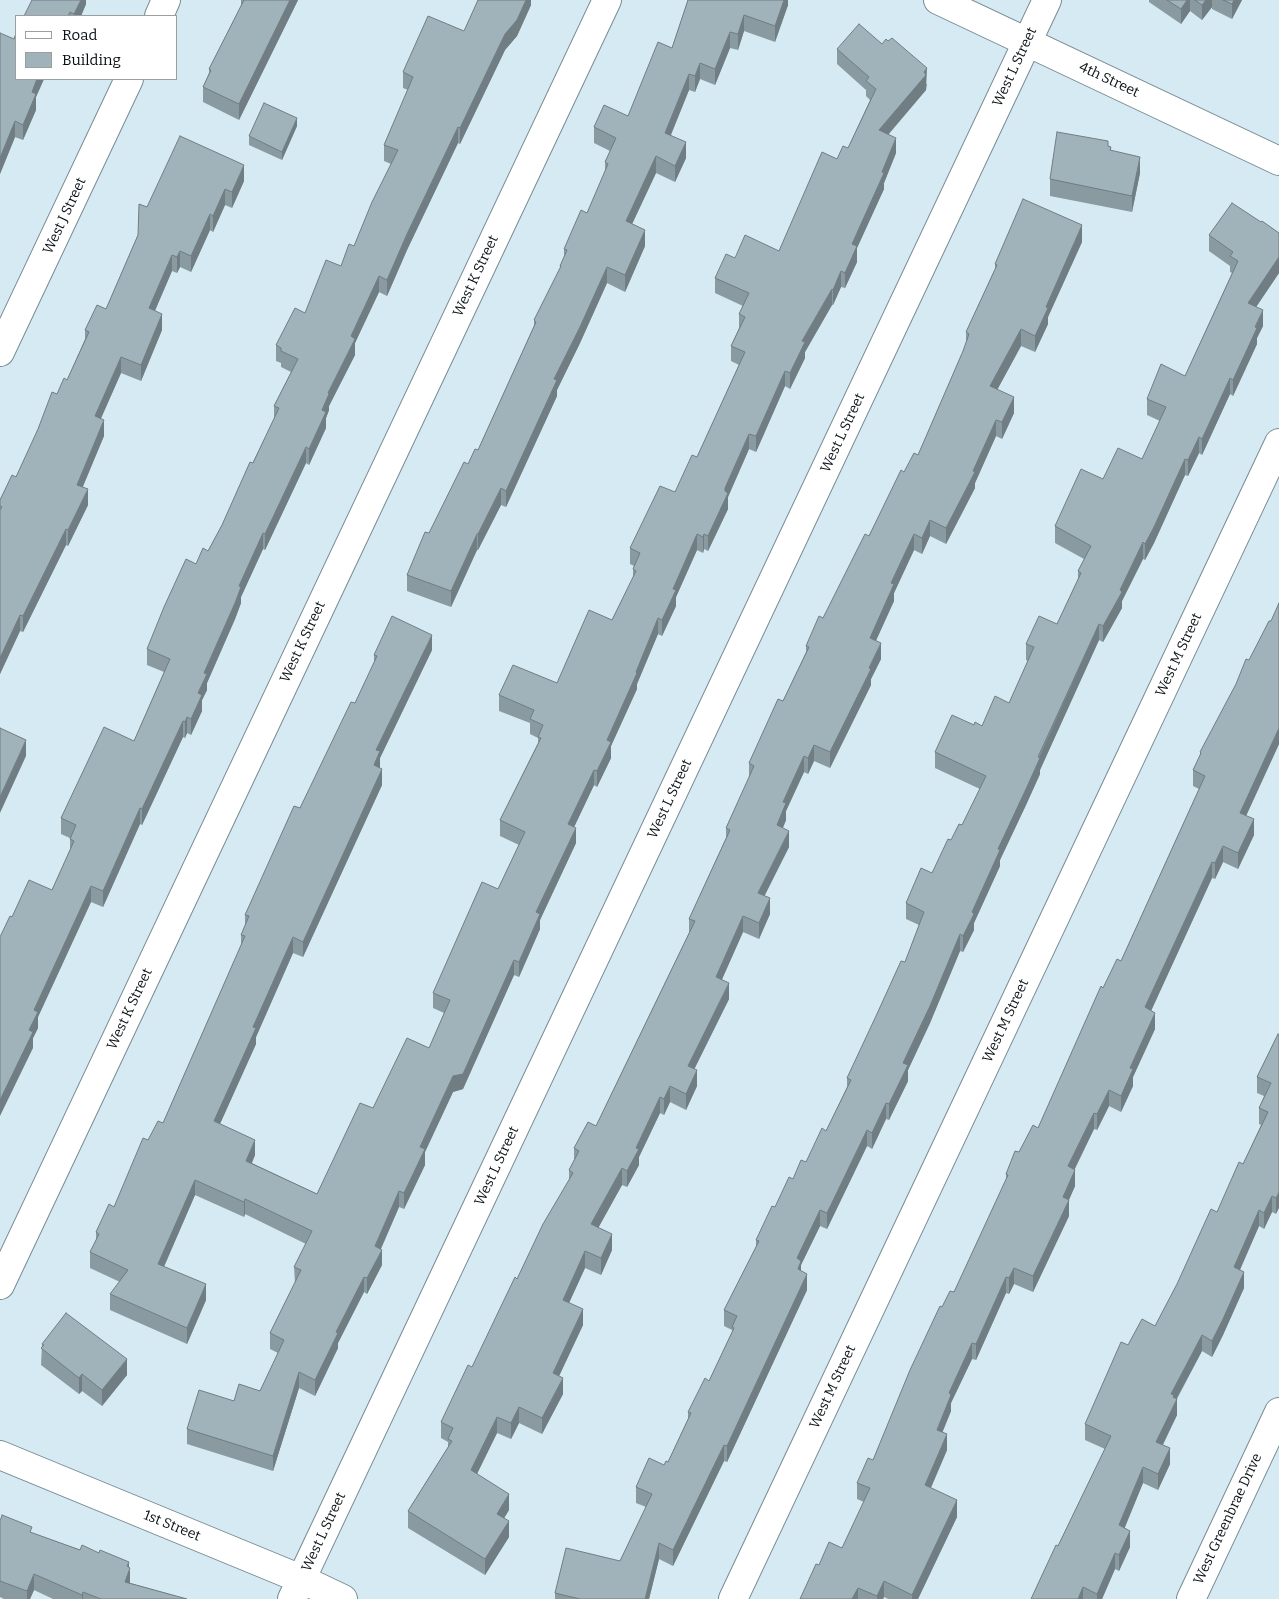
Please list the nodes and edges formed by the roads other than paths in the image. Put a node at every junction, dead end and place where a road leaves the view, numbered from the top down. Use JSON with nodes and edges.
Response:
{"nodes":[{"id":1,"x":166,"y":0,"type":"edge"},
{"id":2,"x":607,"y":0,"type":"edge"},
{"id":3,"x":938,"y":0,"type":"edge"},
{"id":4,"x":1047,"y":0,"type":"edge"},
{"id":5,"x":159,"y":15,"type":"edge"},
{"id":6,"x":1027,"y":42,"type":"junction"},
{"id":7,"x":129,"y":80,"type":"edge"},
{"id":8,"x":1279,"y":161,"type":"edge"},
{"id":9,"x":0,"y":352,"type":"edge"},
{"id":10,"x":1279,"y":443,"type":"edge"},
{"id":11,"x":0,"y":1285,"type":"edge"},
{"id":12,"x":1279,"y":1412,"type":"edge"},
{"id":13,"x":0,"y":1455,"type":"edge"},
{"id":14,"x":297,"y":1589,"type":"edge"},
{"id":15,"x":343,"y":1599,"type":"edge"},
{"id":16,"x":733,"y":1599,"type":"edge"},
{"id":17,"x":1191,"y":1599,"type":"edge"}],
"edges":[{"from":1,"to":5,"type":"street"},
{"from":2,"to":11,"type":"street","name":"West K Street"},
{"from":3,"to":6,"type":"street","name":"4th Street"},
{"from":4,"to":6,"type":"street","name":"West L Street"},
{"from":6,"to":8,"type":"street","name":"4th Street"},
{"from":6,"to":14,"type":"street","name":"West L Street"},
{"from":7,"to":9,"type":"street","name":"West J Street"},
{"from":10,"to":16,"type":"street","name":"West M Street"},
{"from":12,"to":17,"type":"street","name":"West Greenbrae Drive"},
{"from":13,"to":14,"type":"street","name":"1st Street"},
{"from":14,"to":15,"type":"street","name":"1st Street"}]}
